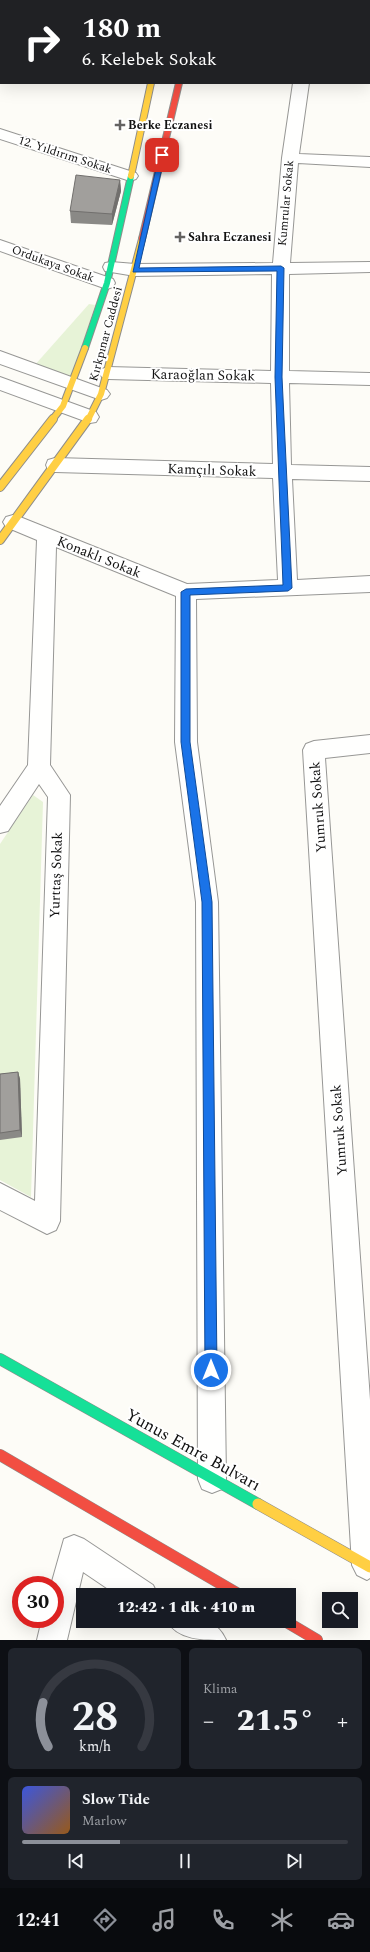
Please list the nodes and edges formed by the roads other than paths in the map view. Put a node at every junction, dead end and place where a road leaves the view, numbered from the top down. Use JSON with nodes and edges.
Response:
{"nodes":[{"id":1,"x":151,"y":84,"type":"edge"},
{"id":2,"x":179,"y":84,"type":"edge"},
{"id":3,"x":301,"y":84,"type":"edge"},
{"id":4,"x":0,"y":134,"type":"edge"},
{"id":5,"x":290,"y":158,"type":"junction"},
{"id":6,"x":370,"y":162,"type":"edge"},
{"id":7,"x":130,"y":176,"type":"junction"},
{"id":8,"x":0,"y":245,"type":"edge"},
{"id":9,"x":370,"y":267,"type":"edge"},
{"id":10,"x":281,"y":268,"type":"junction"},
{"id":11,"x":135,"y":270,"type":"junction"},
{"id":12,"x":109,"y":275,"type":"junction"},
{"id":13,"x":0,"y":357,"type":"edge"},
{"id":14,"x":108,"y":374,"type":"junction"},
{"id":15,"x":278,"y":377,"type":"junction"},
{"id":16,"x":370,"y":379,"type":"edge"},
{"id":17,"x":0,"y":383,"type":"edge"},
{"id":18,"x":73,"y":383,"type":"junction"},
{"id":19,"x":101,"y":394,"type":"junction"},
{"id":20,"x":63,"y":406,"type":"junction"},
{"id":21,"x":90,"y":417,"type":"junction"},
{"id":22,"x":55,"y":465,"type":"junction"},
{"id":23,"x":282,"y":472,"type":"junction"},
{"id":24,"x":370,"y":474,"type":"edge"},
{"id":25,"x":0,"y":487,"type":"edge"},
{"id":26,"x":13,"y":522,"type":"junction"},
{"id":27,"x":47,"y":536,"type":"junction"},
{"id":28,"x":0,"y":540,"type":"edge"},
{"id":29,"x":370,"y":584,"type":"edge"},
{"id":30,"x":288,"y":588,"type":"junction"},
{"id":31,"x":186,"y":592,"type":"junction"},
{"id":32,"x":370,"y":744,"type":"edge"},
{"id":33,"x":38,"y":767,"type":"junction"},
{"id":34,"x":0,"y":824,"type":"edge"},
{"id":35,"x":0,"y":1196,"type":"edge"},
{"id":36,"x":0,"y":1359,"type":"edge"},
{"id":37,"x":0,"y":1455,"type":"edge"},
{"id":38,"x":212,"y":1479,"type":"junction"},
{"id":39,"x":369,"y":1566,"type":"edge"},
{"id":40,"x":132,"y":1588,"type":"edge"},
{"id":41,"x":228,"y":1588,"type":"edge"},
{"id":42,"x":184,"y":1628,"type":"edge"},
{"id":43,"x":296,"y":1628,"type":"edge"},
{"id":44,"x":52,"y":1640,"type":"edge"},
{"id":45,"x":211,"y":1640,"type":"edge"},
{"id":46,"x":317,"y":1640,"type":"edge"}],
"edges":[{"from":1,"to":7,"type":"main road","name":"Kırkpınar Caddesi"},
{"from":2,"to":11,"type":"main road","name":"Kırkpınar Caddesi"},
{"from":3,"to":5,"type":"street","name":"Kumrular Sokak"},
{"from":4,"to":7,"type":"street","name":"12. Yıldırım Sokak"},
{"from":5,"to":6,"type":"street"},
{"from":5,"to":10,"type":"street","name":"Kumrular Sokak"},
{"from":7,"to":12,"type":"main road","name":"Kırkpınar Caddesi"},
{"from":8,"to":12,"type":"street","name":"Ordukaya Sokak"},
{"from":9,"to":10,"type":"street","name":"Ordukaya Sokak"},
{"from":10,"to":11,"type":"street","name":"Ordukaya Sokak"},
{"from":10,"to":15,"type":"street","name":"Kumrular Sokak"},
{"from":11,"to":12,"type":"street","name":"Ordukaya Sokak"},
{"from":11,"to":14,"type":"main road","name":"Kırkpınar Caddesi"},
{"from":12,"to":18,"type":"main road","name":"Kırkpınar Caddesi"},
{"from":13,"to":18,"type":"street"},
{"from":14,"to":15,"type":"street","name":"Karaoğlan Sokak"},
{"from":14,"to":19,"type":"main road","name":"Kırkpınar Caddesi"},
{"from":15,"to":16,"type":"street","name":"Karaoğlan Sokak"},
{"from":15,"to":23,"type":"street","name":"Kumrular Sokak"},
{"from":17,"to":20,"type":"street"},
{"from":18,"to":19,"type":"street"},
{"from":18,"to":20,"type":"main road","name":"Kırkpınar Caddesi"},
{"from":19,"to":21,"type":"main road","name":"Kırkpınar Caddesi"},
{"from":20,"to":21,"type":"street"},
{"from":20,"to":25,"type":"main road","name":"Kırkpınar Caddesi"},
{"from":21,"to":22,"type":"main road","name":"Kırkpınar Caddesi"},
{"from":22,"to":23,"type":"street","name":"Kamçılı Sokak"},
{"from":22,"to":26,"type":"main road","name":"Kırkpınar Caddesi"},
{"from":23,"to":24,"type":"street","name":"Kamçılı Sokak"},
{"from":23,"to":30,"type":"street","name":"Kumrular Sokak"},
{"from":26,"to":27,"type":"street","name":"Konaklı Sokak"},
{"from":26,"to":28,"type":"main road","name":"Kırkpınar Caddesi"},
{"from":27,"to":31,"type":"street","name":"Konaklı Sokak"},
{"from":27,"to":33,"type":"street"},
{"from":29,"to":30,"type":"street"},
{"from":30,"to":31,"type":"street"},
{"from":31,"to":38,"type":"street"},
{"from":32,"to":39,"type":"street","name":"Yumruk Sokak"},
{"from":33,"to":34,"type":"street"},
{"from":33,"to":35,"type":"street","name":"Yurttaş Sokak"},
{"from":36,"to":38,"type":"main road","name":"Yunus Emre Bulvarı"},
{"from":37,"to":41,"type":"main road"},
{"from":38,"to":39,"type":"main road","name":"Yunus Emre Bulvarı"},
{"from":40,"to":44,"type":"street"},
{"from":42,"to":45,"type":"street"},
{"from":43,"to":46,"type":"main road"}]}
